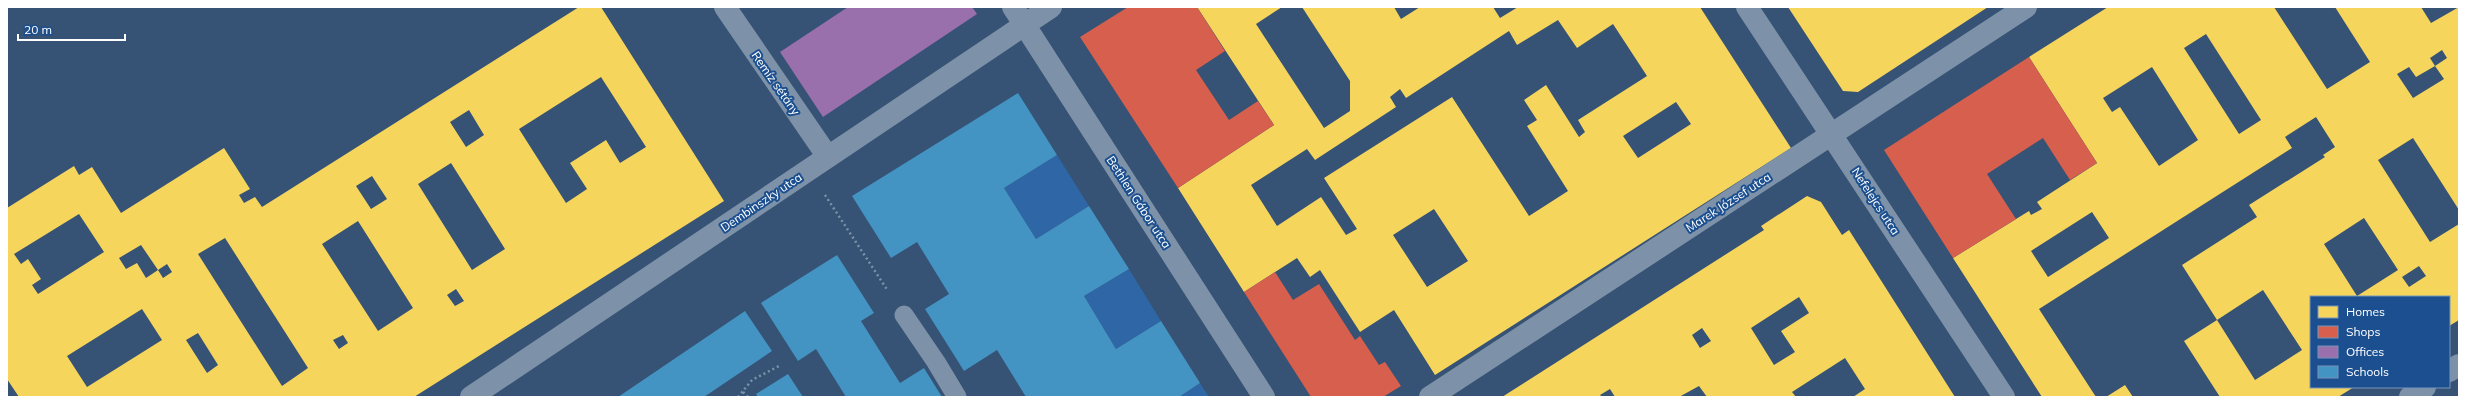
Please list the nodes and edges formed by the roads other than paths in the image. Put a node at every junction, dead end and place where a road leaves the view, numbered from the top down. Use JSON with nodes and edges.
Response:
{"nodes":[{"id":1,"x":726,"y":7,"type":"edge"},
{"id":2,"x":1051,"y":7,"type":"edge"},
{"id":3,"x":1747,"y":7,"type":"edge"},
{"id":4,"x":2026,"y":7,"type":"edge"},
{"id":5,"x":1019,"y":16,"type":"edge"},
{"id":6,"x":1832,"y":134,"type":"junction"},
{"id":7,"x":828,"y":157,"type":"junction"},
{"id":8,"x":904,"y":315,"type":"road end"},
{"id":9,"x":2459,"y":365,"type":"edge"},
{"id":10,"x":2450,"y":370,"type":"edge"},
{"id":11,"x":2424,"y":388,"type":"edge"},
{"id":12,"x":471,"y":397,"type":"edge"},
{"id":13,"x":957,"y":397,"type":"edge"},
{"id":14,"x":1264,"y":397,"type":"edge"},
{"id":15,"x":1430,"y":397,"type":"edge"},
{"id":16,"x":2004,"y":397,"type":"edge"},
{"id":17,"x":2410,"y":397,"type":"edge"}],
"edges":[{"from":1,"to":7,"type":"street","name":"Remíz sétány"},
{"from":2,"to":5,"type":"street","name":"Dembinszky utca"},
{"from":3,"to":6,"type":"street","name":"Nefelejcs utca"},
{"from":4,"to":6,"type":"street","name":"Marek József utca"},
{"from":5,"to":7,"type":"street","name":"Dembinszky utca"},
{"from":5,"to":14,"type":"street","name":"Bethlen Gábor utca"},
{"from":6,"to":15,"type":"street","name":"Marek József utca"},
{"from":6,"to":16,"type":"street","name":"Nefelejcs utca"},
{"from":7,"to":12,"type":"street","name":"Dembinszky utca"},
{"from":8,"to":13,"type":"lane"},
{"from":9,"to":10,"type":"street"},
{"from":11,"to":17,"type":"street"}]}
